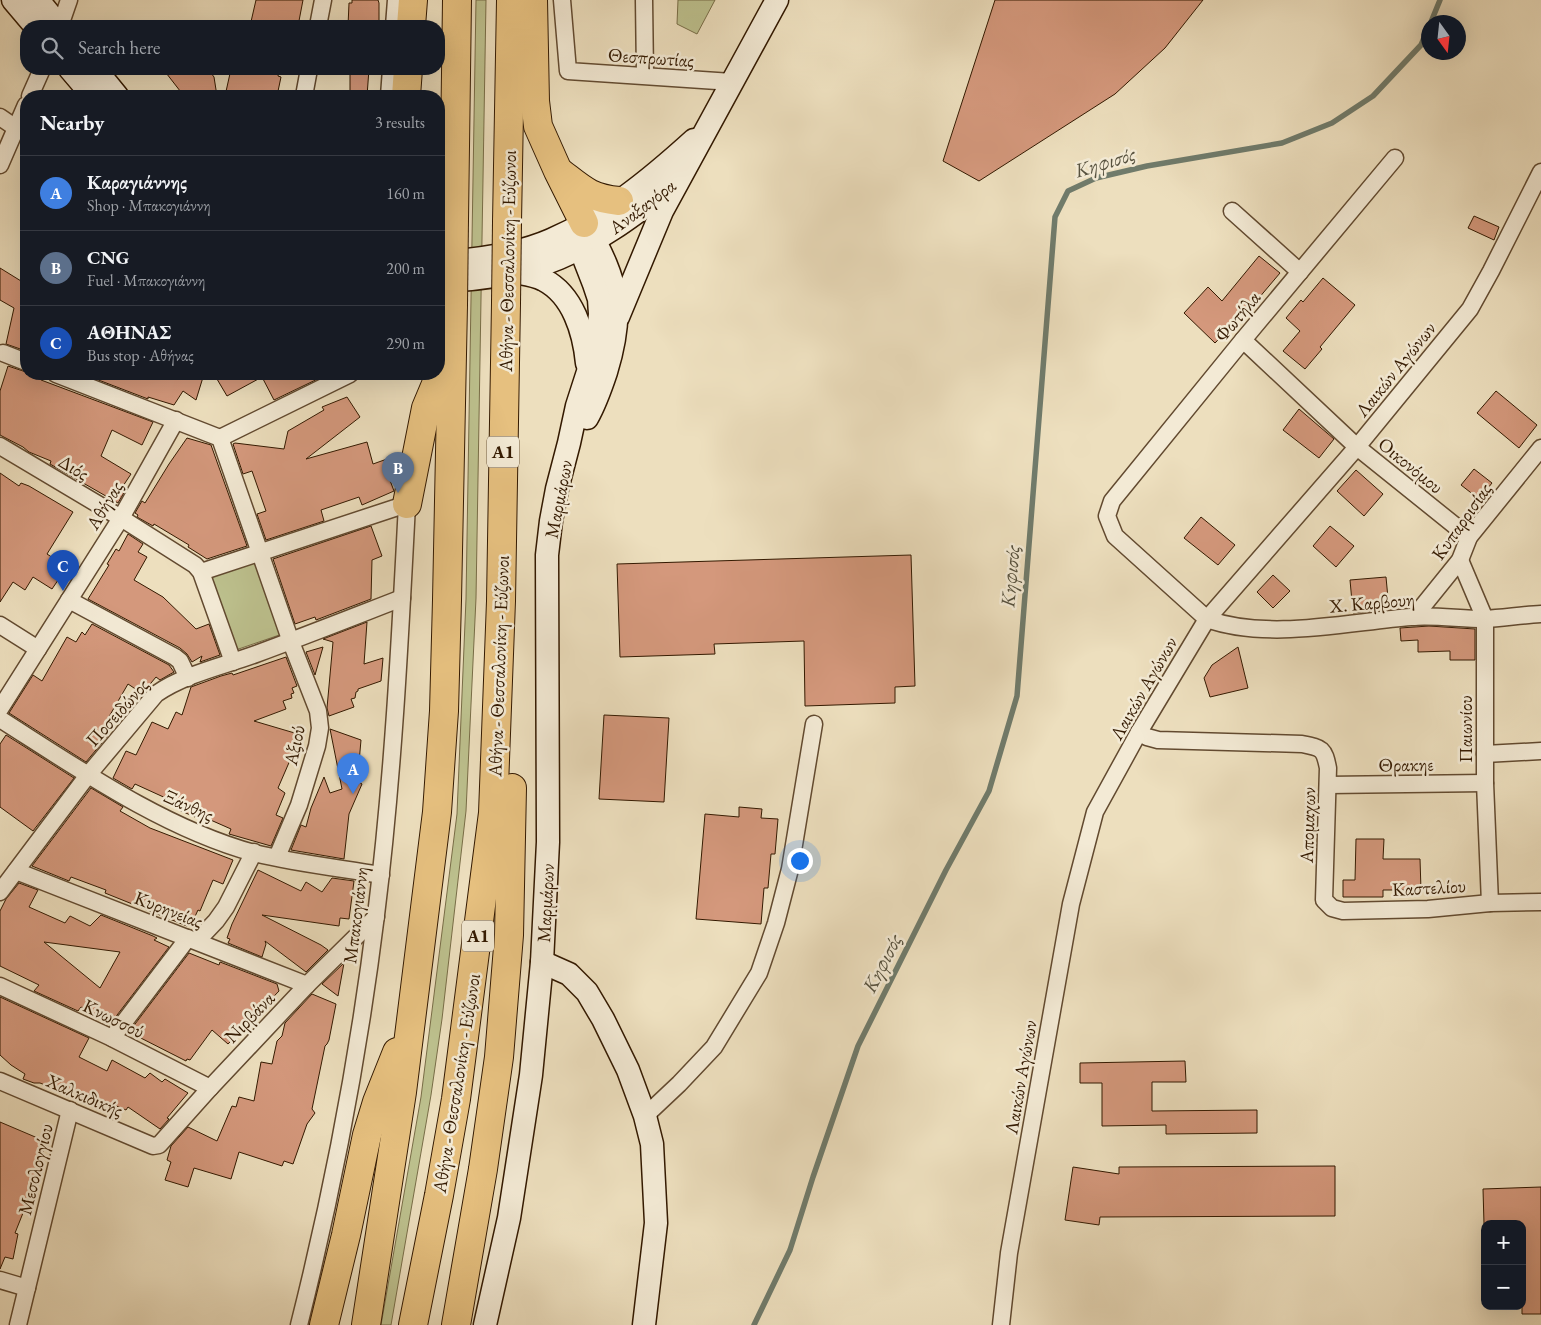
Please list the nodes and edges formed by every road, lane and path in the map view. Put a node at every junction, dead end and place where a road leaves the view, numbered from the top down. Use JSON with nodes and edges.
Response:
{"nodes":[{"id":1,"x":13,"y":0,"type":"edge"},
{"id":2,"x":38,"y":0,"type":"edge"},
{"id":3,"x":69,"y":0,"type":"edge"},
{"id":4,"x":323,"y":0,"type":"edge"},
{"id":5,"x":396,"y":0,"type":"edge"},
{"id":6,"x":413,"y":0,"type":"edge"},
{"id":7,"x":457,"y":0,"type":"edge"},
{"id":8,"x":511,"y":0,"type":"edge"},
{"id":9,"x":533,"y":0,"type":"edge"},
{"id":10,"x":562,"y":0,"type":"edge"},
{"id":11,"x":644,"y":0,"type":"edge"},
{"id":12,"x":777,"y":0,"type":"edge"},
{"id":13,"x":30,"y":20,"type":"edge"},
{"id":14,"x":55,"y":20,"type":"edge"},
{"id":15,"x":62,"y":20,"type":"edge"},
{"id":16,"x":319,"y":20,"type":"edge"},
{"id":17,"x":394,"y":20,"type":"edge"},
{"id":18,"x":411,"y":20,"type":"edge"},
{"id":19,"x":39,"y":75,"type":"edge"},
{"id":20,"x":73,"y":75,"type":"edge"},
{"id":21,"x":74,"y":75,"type":"edge"},
{"id":22,"x":99,"y":75,"type":"edge"},
{"id":23,"x":308,"y":75,"type":"edge"},
{"id":24,"x":391,"y":75,"type":"edge"},
{"id":25,"x":408,"y":75,"type":"edge"},
{"id":26,"x":645,"y":76,"type":"junction"},
{"id":27,"x":732,"y":82,"type":"junction"},
{"id":28,"x":33,"y":90,"type":"edge"},
{"id":29,"x":83,"y":90,"type":"edge"},
{"id":30,"x":87,"y":90,"type":"edge"},
{"id":31,"x":112,"y":90,"type":"edge"},
{"id":32,"x":305,"y":90,"type":"edge"},
{"id":33,"x":389,"y":90,"type":"edge"},
{"id":34,"x":406,"y":90,"type":"edge"},
{"id":35,"x":0,"y":117,"type":"edge"},
{"id":36,"x":20,"y":119,"type":"edge"},
{"id":37,"x":16,"y":128,"type":"junction"},
{"id":38,"x":708,"y":128,"type":"junction"},
{"id":39,"x":1395,"y":158,"type":"dead end"},
{"id":40,"x":0,"y":165,"type":"edge"},
{"id":41,"x":558,"y":171,"type":"junction"},
{"id":42,"x":1540,"y":179,"type":"edge"},
{"id":43,"x":678,"y":181,"type":"junction"},
{"id":44,"x":619,"y":201,"type":"junction"},
{"id":45,"x":1232,"y":211,"type":"dead end"},
{"id":46,"x":582,"y":235,"type":"junction"},
{"id":47,"x":445,"y":262,"type":"edge"},
{"id":48,"x":513,"y":272,"type":"junction"},
{"id":49,"x":1300,"y":272,"type":"junction"},
{"id":50,"x":445,"y":281,"type":"edge"},
{"id":51,"x":618,"y":316,"type":"junction"},
{"id":52,"x":1243,"y":340,"type":"junction"},
{"id":53,"x":452,"y":345,"type":"junction"},
{"id":54,"x":3,"y":353,"type":"dead end"},
{"id":55,"x":20,"y":360,"type":"edge"},
{"id":56,"x":445,"y":362,"type":"edge"},
{"id":57,"x":588,"y":372,"type":"junction"},
{"id":58,"x":72,"y":380,"type":"edge"},
{"id":59,"x":338,"y":380,"type":"edge"},
{"id":60,"x":438,"y":380,"type":"edge"},
{"id":61,"x":176,"y":420,"type":"junction"},
{"id":62,"x":220,"y":438,"type":"junction"},
{"id":63,"x":569,"y":443,"type":"junction"},
{"id":64,"x":0,"y":446,"type":"edge"},
{"id":65,"x":1357,"y":448,"type":"junction"},
{"id":66,"x":1541,"y":448,"type":"edge"},
{"id":67,"x":1535,"y":463,"type":"edge"},
{"id":68,"x":407,"y":504,"type":"junction"},
{"id":69,"x":121,"y":518,"type":"junction"},
{"id":70,"x":1469,"y":537,"type":"junction"},
{"id":71,"x":259,"y":553,"type":"junction"},
{"id":72,"x":1460,"y":560,"type":"junction"},
{"id":73,"x":201,"y":572,"type":"junction"},
{"id":74,"x":402,"y":598,"type":"junction"},
{"id":75,"x":69,"y":600,"type":"junction"},
{"id":76,"x":501,"y":601,"type":"junction"},
{"id":77,"x":1541,"y":614,"type":"edge"},
{"id":78,"x":1414,"y":617,"type":"junction"},
{"id":79,"x":1207,"y":619,"type":"junction"},
{"id":80,"x":1485,"y":619,"type":"junction"},
{"id":81,"x":0,"y":625,"type":"edge"},
{"id":82,"x":291,"y":642,"type":"junction"},
{"id":83,"x":38,"y":649,"type":"junction"},
{"id":84,"x":233,"y":662,"type":"junction"},
{"id":85,"x":188,"y":678,"type":"junction"},
{"id":86,"x":0,"y":709,"type":"edge"},
{"id":87,"x":0,"y":719,"type":"edge"},
{"id":88,"x":814,"y":724,"type":"dead end"},
{"id":89,"x":1139,"y":732,"type":"junction"},
{"id":90,"x":1541,"y":751,"type":"edge"},
{"id":91,"x":1486,"y":754,"type":"junction"},
{"id":92,"x":88,"y":775,"type":"junction"},
{"id":93,"x":1485,"y":783,"type":"junction"},
{"id":94,"x":1328,"y":785,"type":"junction"},
{"id":95,"x":254,"y":852,"type":"junction"},
{"id":96,"x":277,"y":857,"type":"junction"},
{"id":97,"x":16,"y":871,"type":"junction"},
{"id":98,"x":381,"y":875,"type":"junction"},
{"id":99,"x":0,"y":892,"type":"edge"},
{"id":100,"x":1324,"y":900,"type":"joint"},
{"id":101,"x":1541,"y":902,"type":"edge"},
{"id":102,"x":1490,"y":903,"type":"junction"},
{"id":103,"x":376,"y":917,"type":"junction"},
{"id":104,"x":192,"y":940,"type":"junction"},
{"id":105,"x":542,"y":962,"type":"junction"},
{"id":106,"x":307,"y":985,"type":"junction"},
{"id":107,"x":0,"y":986,"type":"edge"},
{"id":108,"x":412,"y":1016,"type":"junction"},
{"id":109,"x":112,"y":1038,"type":"junction"},
{"id":110,"x":0,"y":1081,"type":"edge"},
{"id":111,"x":210,"y":1088,"type":"junction"},
{"id":112,"x":70,"y":1110,"type":"junction"},
{"id":113,"x":645,"y":1116,"type":"junction"},
{"id":114,"x":153,"y":1146,"type":"joint"},
{"id":115,"x":0,"y":1280,"type":"edge"},
{"id":116,"x":27,"y":1288,"type":"junction"},
{"id":117,"x":18,"y":1325,"type":"edge"},
{"id":118,"x":299,"y":1325,"type":"edge"},
{"id":119,"x":324,"y":1325,"type":"edge"},
{"id":120,"x":366,"y":1325,"type":"edge"},
{"id":121,"x":413,"y":1325,"type":"edge"},
{"id":122,"x":456,"y":1325,"type":"edge"},
{"id":123,"x":485,"y":1325,"type":"edge"},
{"id":124,"x":644,"y":1325,"type":"edge"},
{"id":125,"x":1001,"y":1325,"type":"edge"}],
"edges":[{"from":1,"to":13,"type":"main road"},
{"from":2,"to":14,"type":"main road"},
{"from":3,"to":15,"type":"street"},
{"from":4,"to":16,"type":"street"},
{"from":5,"to":17,"type":"street"},
{"from":6,"to":18,"type":"highway"},
{"from":7,"to":53,"type":"highway","bridge":true},
{"from":8,"to":76,"type":"highway","name":"Αθήνα - Θεσσαλονίκη - Εύζωνοι","number":"Α1","bridge":true},
{"from":9,"to":41,"type":"highway"},
{"from":10,"to":26,"type":"street","name":"Θεσπρωτίας"},
{"from":11,"to":26,"type":"street"},
{"from":12,"to":27,"type":"main road","name":"Αναξαγόρα"},
{"from":19,"to":28,"type":"street"},
{"from":20,"to":29,"type":"main road"},
{"from":21,"to":30,"type":"main road"},
{"from":22,"to":31,"type":"main road"},
{"from":23,"to":32,"type":"street"},
{"from":24,"to":33,"type":"street"},
{"from":25,"to":34,"type":"highway"},
{"from":26,"to":27,"type":"street","name":"Θεσπρωτίας"},
{"from":27,"to":38,"type":"main road","name":"Αναξαγόρα"},
{"from":35,"to":37,"type":"street"},
{"from":36,"to":37,"type":"street"},
{"from":37,"to":40,"type":"street"},
{"from":38,"to":43,"type":"main road","name":"Αναξαγόρα"},
{"from":38,"to":44,"type":"main road","name":"Αναξαγόρα"},
{"from":39,"to":49,"type":"street","name":"Φωτήλα"},
{"from":41,"to":44,"type":"highway"},
{"from":41,"to":46,"type":"highway"},
{"from":42,"to":65,"type":"street","name":"Λαικών Αγώνων"},
{"from":43,"to":46,"type":"main road","name":"Αναξαγόρα"},
{"from":43,"to":51,"type":"main road"},
{"from":44,"to":46,"type":"main road","name":"Αναξαγόρα"},
{"from":45,"to":49,"type":"street"},
{"from":46,"to":47,"type":"main road"},
{"from":46,"to":48,"type":"main road"},
{"from":46,"to":51,"type":"main road","name":"Μαρμάρων"},
{"from":46,"to":57,"type":"main road","name":"Μαρμάρων"},
{"from":48,"to":50,"type":"main road"},
{"from":48,"to":57,"type":"main road"},
{"from":49,"to":52,"type":"street","name":"Φωτήλα"},
{"from":51,"to":63,"type":"main road","name":"Μαρμάρων"},
{"from":52,"to":65,"type":"street","name":"Οικονόμου"},
{"from":52,"to":79,"type":"street","name":"Φωτήλα"},
{"from":53,"to":56,"type":"highway"},
{"from":53,"to":108,"type":"highway"},
{"from":54,"to":55,"type":"street"},
{"from":57,"to":63,"type":"main road","name":"Μαρμάρων"},
{"from":58,"to":61,"type":"street"},
{"from":59,"to":62,"type":"street"},
{"from":60,"to":68,"type":"highway"},
{"from":61,"to":62,"type":"street"},
{"from":61,"to":69,"type":"street","name":"Αθήνας"},
{"from":62,"to":71,"type":"street","name":"Αξιού"},
{"from":63,"to":105,"type":"main road","name":"Μαρμάρων"},
{"from":64,"to":69,"type":"street","name":"Διός"},
{"from":65,"to":70,"type":"street","name":"Οικονόμου"},
{"from":65,"to":79,"type":"street","name":"Λαικών Αγώνων"},
{"from":66,"to":67,"type":"street","name":"Κυπαρρισίας"},
{"from":67,"to":70,"type":"street","name":"Κυπαρρισίας"},
{"from":68,"to":71,"type":"street"},
{"from":68,"to":74,"type":"street","name":"Μπακογιάννη"},
{"from":69,"to":73,"type":"street","name":"Διός"},
{"from":69,"to":75,"type":"street","name":"Αθήνας"},
{"from":70,"to":72,"type":"street","name":"Κυπαρρισίας"},
{"from":71,"to":73,"type":"street"},
{"from":71,"to":82,"type":"street","name":"Αξιού"},
{"from":72,"to":78,"type":"street","name":"Κυπαρρισίας"},
{"from":72,"to":80,"type":"street","name":"Παιωνίου"},
{"from":73,"to":84,"type":"street"},
{"from":74,"to":82,"type":"street","name":"Ποσειδώνος"},
{"from":74,"to":98,"type":"street","name":"Μπακογιάννη"},
{"from":75,"to":83,"type":"street","name":"Αθήνας"},
{"from":75,"to":85,"type":"street"},
{"from":76,"to":121,"type":"highway","name":"Αθήνα - Θεσσαλονίκη - Εύζωνοι","number":"Α1"},
{"from":76,"to":122,"type":"highway"},
{"from":77,"to":80,"type":"street","name":"Χ. Καρβουη"},
{"from":78,"to":79,"type":"street","name":"Χ. Καρβουη"},
{"from":78,"to":80,"type":"street","name":"Χ. Καρβουη"},
{"from":79,"to":89,"type":"street","name":"Λαικών Αγώνων"},
{"from":80,"to":91,"type":"street","name":"Παιωνίου"},
{"from":81,"to":83,"type":"street"},
{"from":82,"to":84,"type":"street","name":"Ποσειδώνος"},
{"from":82,"to":96,"type":"street","name":"Αξιού"},
{"from":83,"to":86,"type":"street","name":"Αθήνας"},
{"from":84,"to":85,"type":"street","name":"Ποσειδώνος"},
{"from":85,"to":92,"type":"street","name":"Ποσειδώνος"},
{"from":87,"to":92,"type":"street","name":"Ξάνθης"},
{"from":88,"to":113,"type":"street"},
{"from":89,"to":94,"type":"street","name":"Απομαχων"},
{"from":89,"to":125,"type":"street","name":"Λαικών Αγώνων"},
{"from":90,"to":91,"type":"street"},
{"from":91,"to":93,"type":"street","name":"Παιωνίου"},
{"from":92,"to":95,"type":"street","name":"Ξάνθης"},
{"from":92,"to":97,"type":"street","name":"Ποσειδώνος"},
{"from":93,"to":94,"type":"street","name":"Θρακηε"},
{"from":93,"to":102,"type":"street","name":"Παιωνίου"},
{"from":94,"to":100,"type":"street","name":"Απομαχων"},
{"from":95,"to":96,"type":"street","name":"Ξάνθης"},
{"from":95,"to":104,"type":"street"},
{"from":96,"to":98,"type":"street","name":"Ξάνθης"},
{"from":97,"to":99,"type":"street","name":"Ποσειδώνος"},
{"from":97,"to":104,"type":"street","name":"Κυρηνείας"},
{"from":98,"to":103,"type":"street","name":"Μπακογιάννη"},
{"from":100,"to":102,"type":"street","name":"Καστελίου"},
{"from":101,"to":102,"type":"street","name":"Καστελίου"},
{"from":103,"to":106,"type":"street","name":"Νιρβάνα"},
{"from":103,"to":118,"type":"street","name":"Μπακογιάννη"},
{"from":104,"to":106,"type":"street","name":"Κυρηνείας"},
{"from":104,"to":109,"type":"street"},
{"from":105,"to":113,"type":"main road","name":"Μαρμάρων"},
{"from":105,"to":123,"type":"main road"},
{"from":106,"to":111,"type":"street","name":"Νιρβάνα"},
{"from":107,"to":109,"type":"street","name":"Κνωσσού"},
{"from":108,"to":119,"type":"highway"},
{"from":108,"to":120,"type":"highway"},
{"from":109,"to":111,"type":"street","name":"Κνωσσού"},
{"from":110,"to":112,"type":"street","name":"Χαλκιδικής"},
{"from":111,"to":114,"type":"street","name":"Νιρβάνα"},
{"from":112,"to":114,"type":"street","name":"Χαλκιδικής"},
{"from":112,"to":116,"type":"street","name":"Μεσολογγίου"},
{"from":113,"to":124,"type":"main road","name":"Μαρμάρων"},
{"from":115,"to":116,"type":"street"},
{"from":116,"to":117,"type":"street","name":"Μεσολογγίου"}]}
